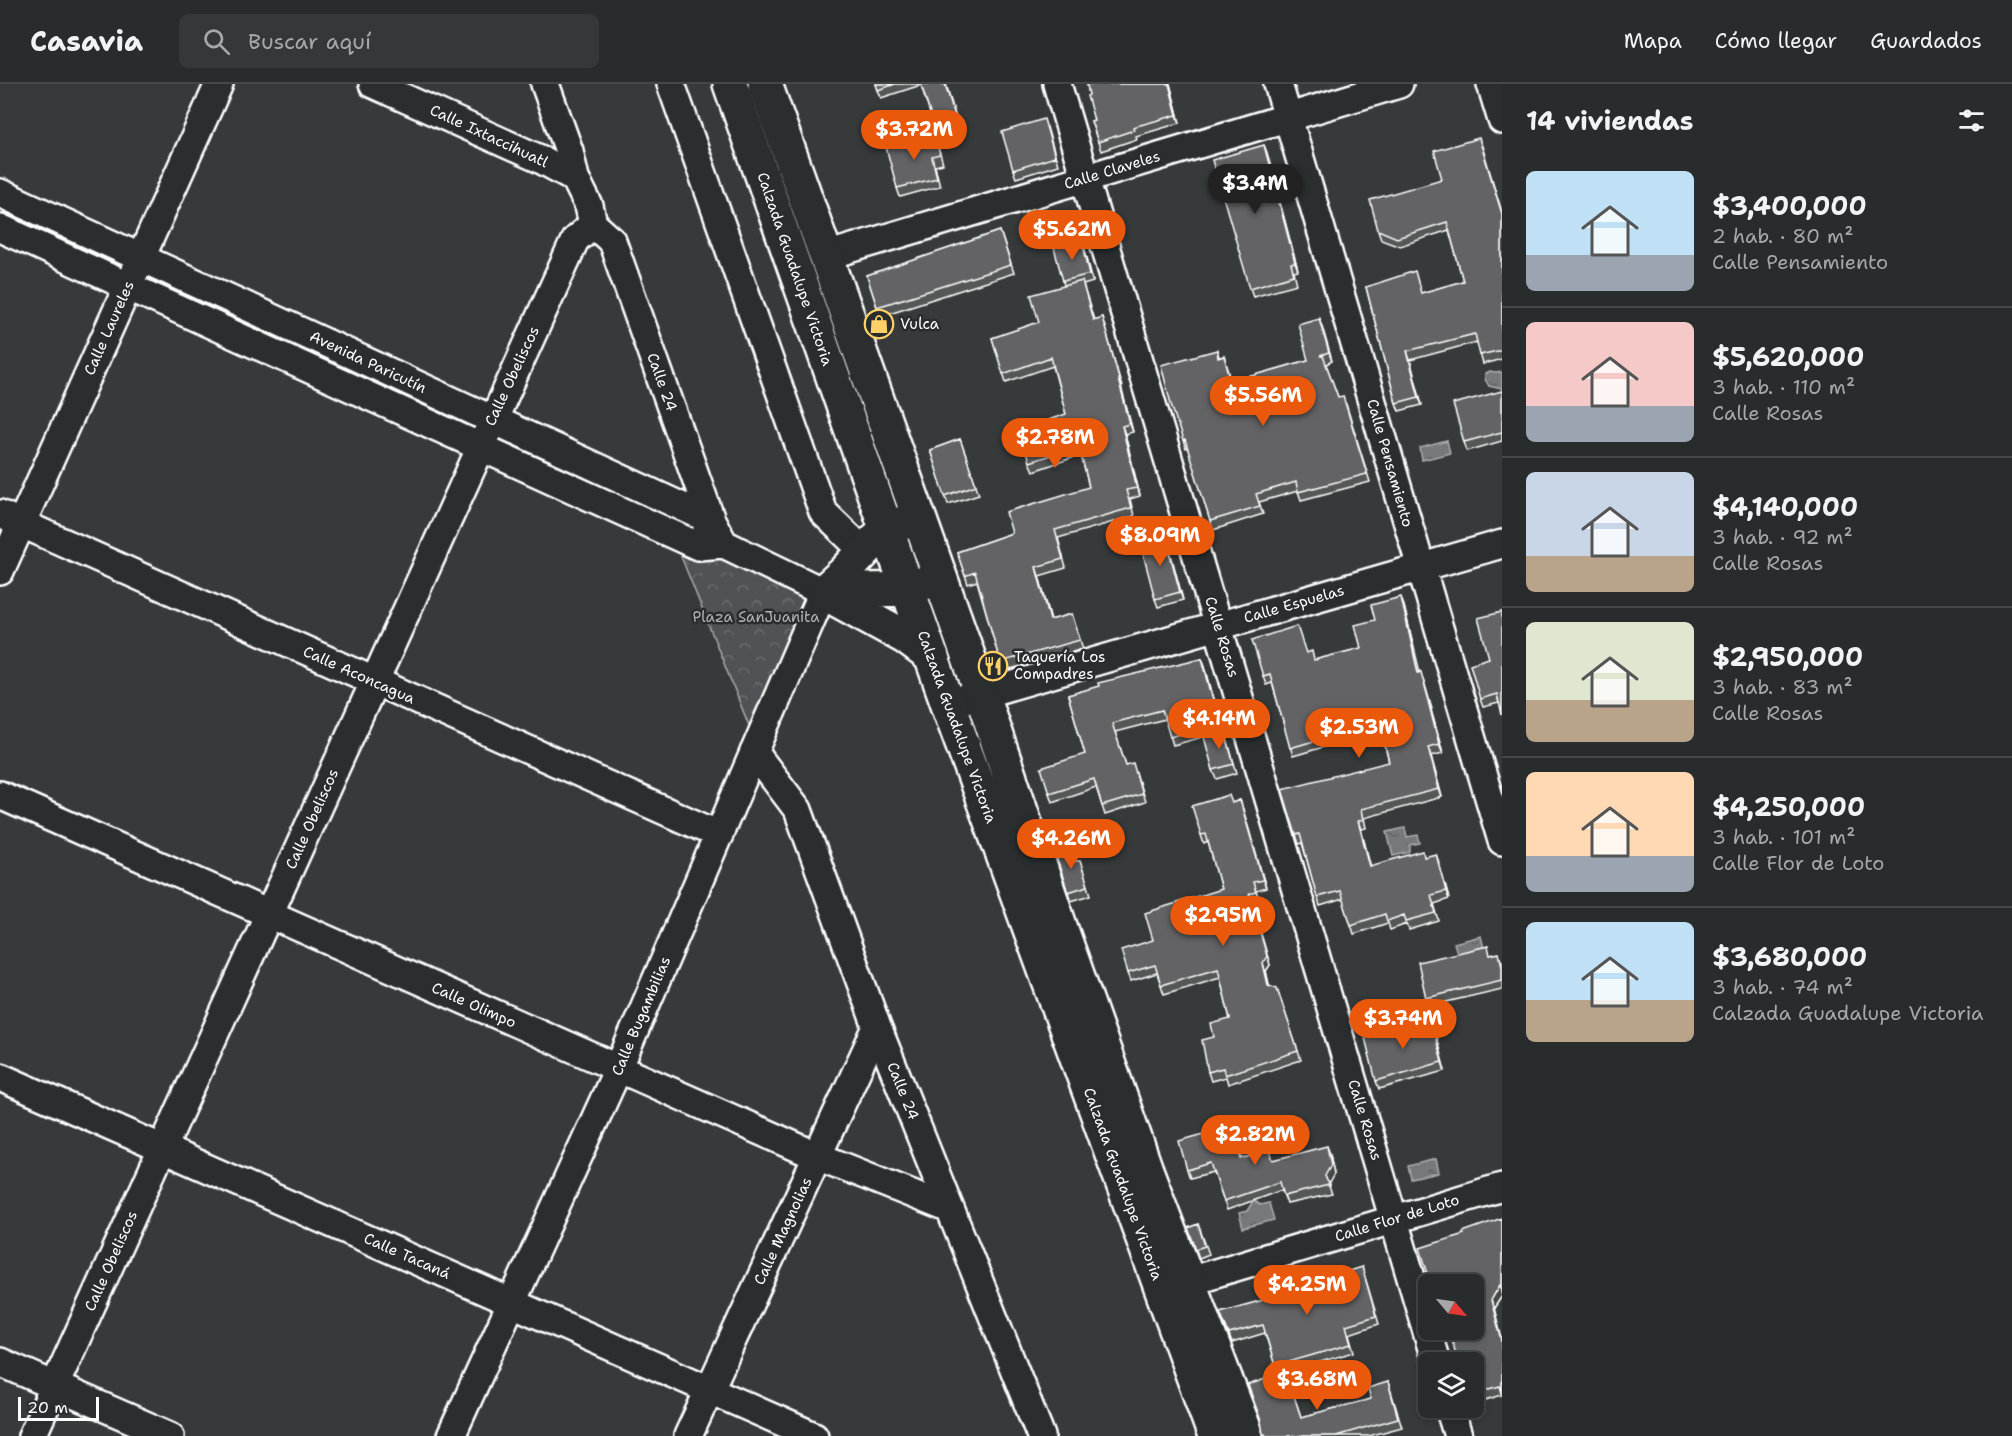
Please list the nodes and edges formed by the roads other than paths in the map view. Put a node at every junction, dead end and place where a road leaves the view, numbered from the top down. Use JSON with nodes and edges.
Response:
{"nodes":[{"id":1,"x":219,"y":84,"type":"edge"},
{"id":2,"x":373,"y":84,"type":"edge"},
{"id":3,"x":545,"y":84,"type":"edge"},
{"id":4,"x":671,"y":84,"type":"edge"},
{"id":5,"x":730,"y":84,"type":"edge"},
{"id":6,"x":765,"y":84,"type":"edge"},
{"id":7,"x":1057,"y":84,"type":"edge"},
{"id":8,"x":1278,"y":84,"type":"edge"},
{"id":9,"x":1399,"y":84,"type":"edge"},
{"id":10,"x":1491,"y":84,"type":"edge"},
{"id":11,"x":1288,"y":117,"type":"junction"},
{"id":12,"x":1502,"y":120,"type":"edge"},
{"id":13,"x":575,"y":178,"type":"junction"},
{"id":14,"x":1085,"y":178,"type":"junction"},
{"id":15,"x":0,"y":193,"type":"edge"},
{"id":16,"x":591,"y":215,"type":"junction"},
{"id":17,"x":0,"y":228,"type":"edge"},
{"id":18,"x":826,"y":256,"type":"junction"},
{"id":19,"x":141,"y":258,"type":"junction"},
{"id":20,"x":128,"y":286,"type":"junction"},
{"id":21,"x":492,"y":420,"type":"junction"},
{"id":22,"x":480,"y":447,"type":"junction"},
{"id":23,"x":876,"y":499,"type":"junction"},
{"id":24,"x":918,"y":516,"type":"junction"},
{"id":25,"x":10,"y":519,"type":"edge"},
{"id":26,"x":711,"y":520,"type":"junction"},
{"id":27,"x":887,"y":530,"type":"junction"},
{"id":28,"x":851,"y":540,"type":"junction"},
{"id":29,"x":1502,"y":544,"type":"edge"},
{"id":30,"x":711,"y":545,"type":"junction"},
{"id":31,"x":1421,"y":568,"type":"junction"},
{"id":32,"x":0,"y":571,"type":"edge"},
{"id":33,"x":940,"y":576,"type":"junction"},
{"id":34,"x":908,"y":589,"type":"junction"},
{"id":35,"x":823,"y":592,"type":"junction"},
{"id":36,"x":1218,"y":626,"type":"junction"},
{"id":37,"x":932,"y":657,"type":"junction"},
{"id":38,"x":374,"y":681,"type":"junction"},
{"id":39,"x":982,"y":695,"type":"junction"},
{"id":40,"x":948,"y":704,"type":"junction"},
{"id":41,"x":754,"y":752,"type":"junction"},
{"id":42,"x":0,"y":795,"type":"edge"},
{"id":43,"x":719,"y":835,"type":"junction"},
{"id":44,"x":1502,"y":841,"type":"edge"},
{"id":45,"x":269,"y":914,"type":"junction"},
{"id":46,"x":877,"y":1027,"type":"junction"},
{"id":47,"x":618,"y":1070,"type":"junction"},
{"id":48,"x":0,"y":1077,"type":"edge"},
{"id":49,"x":162,"y":1149,"type":"junction"},
{"id":50,"x":817,"y":1156,"type":"junction"},
{"id":51,"x":1502,"y":1186,"type":"edge"},
{"id":52,"x":950,"y":1209,"type":"junction"},
{"id":53,"x":1394,"y":1219,"type":"junction"},
{"id":54,"x":1189,"y":1281,"type":"junction"},
{"id":55,"x":512,"y":1302,"type":"junction"},
{"id":56,"x":1433,"y":1352,"type":"edge"},
{"id":57,"x":0,"y":1362,"type":"edge"},
{"id":58,"x":54,"y":1386,"type":"junction"},
{"id":59,"x":710,"y":1390,"type":"junction"},
{"id":60,"x":1452,"y":1418,"type":"edge"},
{"id":61,"x":32,"y":1436,"type":"edge"},
{"id":62,"x":170,"y":1436,"type":"edge"},
{"id":63,"x":451,"y":1436,"type":"edge"},
{"id":64,"x":688,"y":1436,"type":"edge"},
{"id":65,"x":814,"y":1436,"type":"edge"},
{"id":66,"x":1041,"y":1436,"type":"edge"},
{"id":67,"x":1215,"y":1436,"type":"edge"},
{"id":68,"x":1247,"y":1436,"type":"edge"},
{"id":69,"x":1458,"y":1436,"type":"edge"}],
"edges":[{"from":1,"to":19,"type":"street","name":"Calle Laureles"},
{"from":2,"to":13,"type":"street","name":"Calle Ixtaccihuatl"},
{"from":3,"to":13,"type":"street"},
{"from":4,"to":28,"type":"street"},
{"from":5,"to":23,"type":"main road","name":"Calzada Guadalupe Victoria"},
{"from":6,"to":18,"type":"main road","name":"Calzada Guadalupe Victoria"},
{"from":7,"to":14,"type":"street","name":"Calle Rosas"},
{"from":8,"to":11,"type":"street","name":"Calle Pensamiento"},
{"from":9,"to":11,"type":"street","name":"Calle Claveles"},
{"from":10,"to":12,"type":"street"},
{"from":11,"to":14,"type":"street","name":"Calle Claveles"},
{"from":11,"to":31,"type":"street","name":"Calle Pensamiento"},
{"from":13,"to":16,"type":"street"},
{"from":14,"to":18,"type":"street","name":"Calle Claveles"},
{"from":14,"to":36,"type":"street","name":"Calle Rosas"},
{"from":15,"to":19,"type":"street","name":"Avenida Paricutín"},
{"from":16,"to":21,"type":"street","name":"Calle Obeliscos"},
{"from":16,"to":26,"type":"street","name":"Calle 24"},
{"from":17,"to":20,"type":"street","name":"Avenida Paricutín"},
{"from":18,"to":24,"type":"main road","name":"Calzada Guadalupe Victoria"},
{"from":19,"to":20,"type":"street","name":"Calle Laureles"},
{"from":19,"to":21,"type":"street","name":"Avenida Paricutín"},
{"from":20,"to":22,"type":"street","name":"Avenida Paricutín"},
{"from":20,"to":25,"type":"street","name":"Calle Laureles"},
{"from":21,"to":22,"type":"street","name":"Calle Obeliscos"},
{"from":21,"to":26,"type":"street","name":"Avenida Paricutín"},
{"from":22,"to":30,"type":"street","name":"Avenida Paricutín"},
{"from":22,"to":38,"type":"street","name":"Calle Obeliscos"},
{"from":23,"to":27,"type":"main road","name":"Calzada Guadalupe Victoria"},
{"from":23,"to":28,"type":"main road"},
{"from":24,"to":27,"type":"main road"},
{"from":24,"to":33,"type":"main road","name":"Calzada Guadalupe Victoria"},
{"from":25,"to":32,"type":"street","name":"Calle Laureles"},
{"from":25,"to":38,"type":"street","name":"Calle Aconcagua"},
{"from":26,"to":30,"type":"street"},
{"from":27,"to":34,"type":"main road","name":"Calzada Guadalupe Victoria"},
{"from":27,"to":35,"type":"main road"},
{"from":28,"to":35,"type":"main road"},
{"from":29,"to":31,"type":"street","name":"Calle Espuelas"},
{"from":30,"to":35,"type":"street","name":"Avenida Paricutín"},
{"from":31,"to":36,"type":"street","name":"Calle Espuelas"},
{"from":31,"to":44,"type":"street","name":"Calle Pensamiento"},
{"from":33,"to":34,"type":"main road"},
{"from":33,"to":39,"type":"main road","name":"Calzada Guadalupe Victoria"},
{"from":34,"to":35,"type":"main road"},
{"from":34,"to":37,"type":"main road","name":"Calzada Guadalupe Victoria"},
{"from":35,"to":37,"type":"main road"},
{"from":35,"to":41,"type":"street","name":"Calle Bugambilias"},
{"from":36,"to":39,"type":"street","name":"Calle Espuelas"},
{"from":36,"to":53,"type":"street","name":"Calle Rosas"},
{"from":37,"to":40,"type":"main road","name":"Calzada Guadalupe Victoria"},
{"from":38,"to":43,"type":"street","name":"Calle Aconcagua"},
{"from":38,"to":45,"type":"street","name":"Calle Obeliscos"},
{"from":39,"to":40,"type":"street","name":"Calle Espuelas"},
{"from":39,"to":54,"type":"main road","name":"Calzada Guadalupe Victoria"},
{"from":40,"to":67,"type":"main road","name":"Calzada Guadalupe Victoria"},
{"from":41,"to":43,"type":"street","name":"Calle Bugambilias"},
{"from":41,"to":46,"type":"street","name":"Calle 24"},
{"from":42,"to":45,"type":"street","name":"Calle Olimpo"},
{"from":43,"to":47,"type":"street","name":"Calle Bugambilias"},
{"from":45,"to":47,"type":"street","name":"Calle Olimpo"},
{"from":45,"to":49,"type":"street","name":"Calle Obeliscos"},
{"from":46,"to":50,"type":"street","name":"Calle Magnolias"},
{"from":46,"to":52,"type":"street","name":"Calle 24"},
{"from":47,"to":50,"type":"street","name":"Calle Olimpo"},
{"from":47,"to":55,"type":"street","name":"Calle Bugambilias"},
{"from":48,"to":49,"type":"street","name":"Calle Tacaná"},
{"from":49,"to":55,"type":"street","name":"Calle Tacaná"},
{"from":49,"to":58,"type":"street","name":"Calle Obeliscos"},
{"from":50,"to":52,"type":"street","name":"Calle Olimpo"},
{"from":50,"to":59,"type":"street","name":"Calle Magnolias"},
{"from":51,"to":53,"type":"street","name":"Calle Flor de Loto"},
{"from":52,"to":66,"type":"street","name":"Calle 24"},
{"from":53,"to":54,"type":"street","name":"Calle Flor de Loto"},
{"from":53,"to":56,"type":"street","name":"Calle Rosas"},
{"from":54,"to":68,"type":"main road","name":"Calzada Guadalupe Victoria"},
{"from":55,"to":59,"type":"street","name":"Calle Tacaná"},
{"from":55,"to":63,"type":"street","name":"Calle Bugambilias"},
{"from":57,"to":58,"type":"street"},
{"from":58,"to":61,"type":"street","name":"Calle Obeliscos"},
{"from":58,"to":62,"type":"street"},
{"from":59,"to":64,"type":"street","name":"Calle Magnolias"},
{"from":59,"to":65,"type":"street","name":"Calle Tacaná"},
{"from":60,"to":69,"type":"street"}]}
